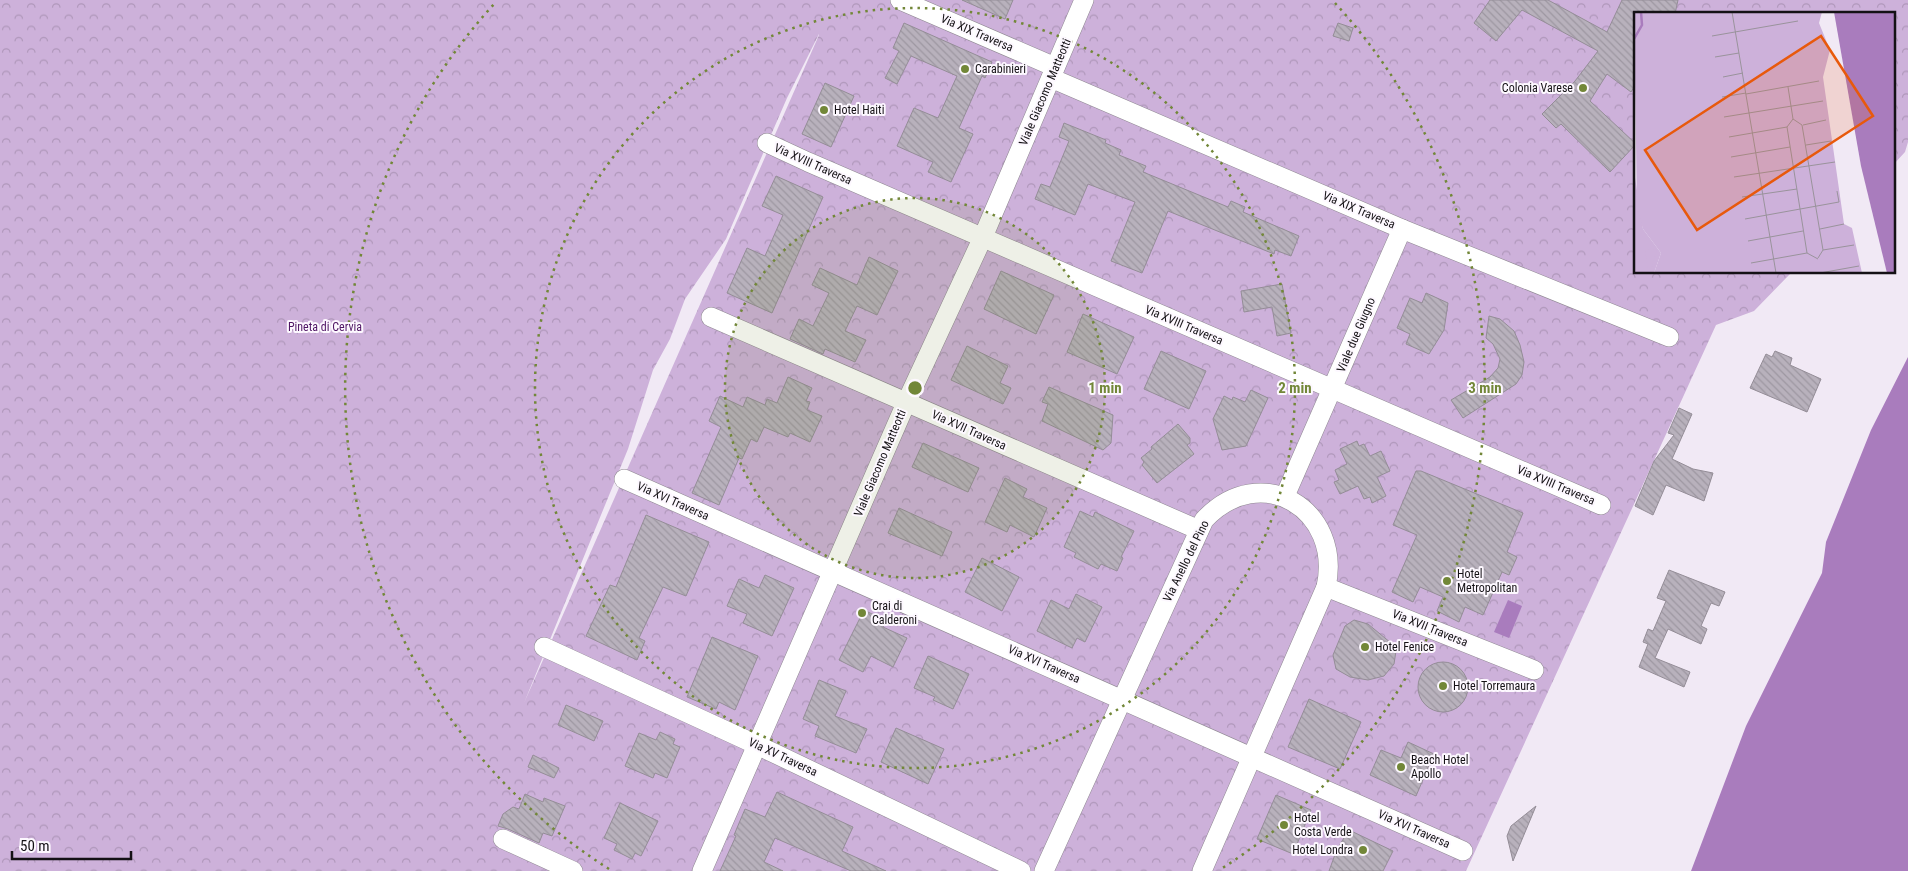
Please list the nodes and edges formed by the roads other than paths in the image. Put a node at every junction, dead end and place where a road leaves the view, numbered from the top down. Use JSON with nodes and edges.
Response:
{"nodes":[{"id":1,"x":900,"y":0,"type":"edge"},
{"id":2,"x":1084,"y":0,"type":"edge"},
{"id":3,"x":1053,"y":72,"type":"junction"},
{"id":4,"x":767,"y":143,"type":"dead end"},
{"id":5,"x":1402,"y":228,"type":"junction"},
{"id":6,"x":983,"y":237,"type":"junction"},
{"id":7,"x":711,"y":317,"type":"dead end"},
{"id":8,"x":1669,"y":337,"type":"dead end"},
{"id":9,"x":1332,"y":389,"type":"junction"},
{"id":10,"x":906,"y":403,"type":"junction"},
{"id":11,"x":624,"y":479,"type":"dead end"},
{"id":12,"x":1285,"y":496,"type":"junction"},
{"id":13,"x":1602,"y":504,"type":"dead end"},
{"id":14,"x":1199,"y":530,"type":"junction"},
{"id":15,"x":833,"y":571,"type":"junction"},
{"id":16,"x":1326,"y":587,"type":"junction"},
{"id":17,"x":544,"y":647,"type":"dead end"},
{"id":18,"x":1534,"y":670,"type":"dead end"},
{"id":19,"x":1122,"y":699,"type":"junction"},
{"id":20,"x":757,"y":745,"type":"junction"},
{"id":21,"x":1252,"y":756,"type":"junction"},
{"id":22,"x":503,"y":839,"type":"dead end"},
{"id":23,"x":1463,"y":851,"type":"dead end"},
{"id":24,"x":573,"y":871,"type":"edge"},
{"id":25,"x":702,"y":871,"type":"edge"},
{"id":26,"x":1021,"y":871,"type":"edge"},
{"id":27,"x":1044,"y":871,"type":"edge"},
{"id":28,"x":1202,"y":871,"type":"edge"}],
"edges":[{"from":1,"to":3,"type":"street","name":"Via XIX Traversa"},
{"from":2,"to":3,"type":"street","name":"Viale Giacomo Matteotti"},
{"from":3,"to":5,"type":"street","name":"Via XIX Traversa"},
{"from":3,"to":6,"type":"street","name":"Viale Giacomo Matteotti"},
{"from":4,"to":6,"type":"street","name":"Via XVIII Traversa"},
{"from":5,"to":8,"type":"street","name":"Via XIX Traversa"},
{"from":5,"to":9,"type":"street","name":"Viale due Giugno"},
{"from":6,"to":9,"type":"street","name":"Via XVIII Traversa"},
{"from":6,"to":10,"type":"street","name":"Viale Giacomo Matteotti"},
{"from":7,"to":10,"type":"street","name":"Via XVII Traversa"},
{"from":9,"to":12,"type":"street","name":"Viale due Giugno"},
{"from":9,"to":13,"type":"street","name":"Via XVIII Traversa"},
{"from":10,"to":14,"type":"street","name":"Via XVII Traversa"},
{"from":10,"to":15,"type":"street","name":"Viale Giacomo Matteotti"},
{"from":11,"to":15,"type":"street","name":"Via XVI Traversa"},
{"from":12,"to":14,"type":"street","name":"Via Anello del Pino"},
{"from":12,"to":16,"type":"street"},
{"from":14,"to":19,"type":"street","name":"Via Anello del Pino"},
{"from":15,"to":19,"type":"street","name":"Via XVI Traversa"},
{"from":15,"to":20,"type":"street","name":"Viale Giacomo Matteotti"},
{"from":16,"to":18,"type":"street","name":"Via XVII Traversa"},
{"from":16,"to":21,"type":"street"},
{"from":17,"to":20,"type":"street","name":"Via XV Traversa"},
{"from":19,"to":21,"type":"street","name":"Via XVI Traversa"},
{"from":19,"to":27,"type":"street","name":"Via Anello del Pino"},
{"from":20,"to":25,"type":"street","name":"Viale Giacomo Matteotti"},
{"from":20,"to":26,"type":"street","name":"Via XV Traversa"},
{"from":21,"to":23,"type":"street","name":"Via XVI Traversa"},
{"from":21,"to":28,"type":"street"},
{"from":22,"to":24,"type":"street"}]}
